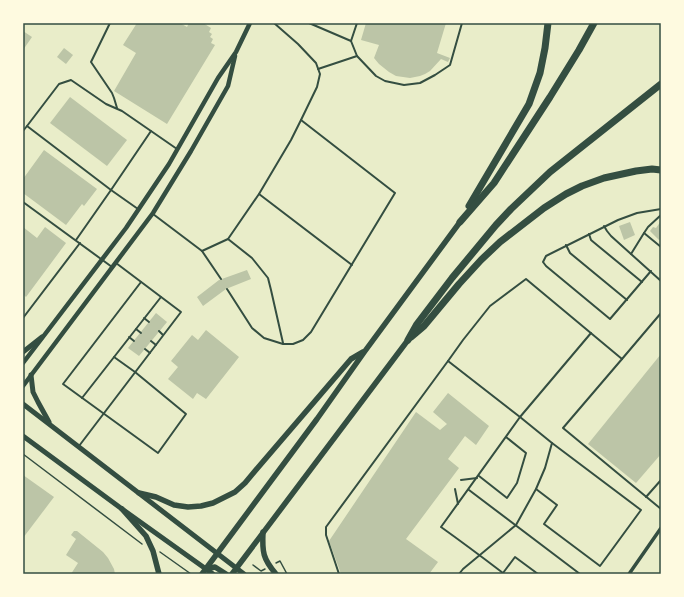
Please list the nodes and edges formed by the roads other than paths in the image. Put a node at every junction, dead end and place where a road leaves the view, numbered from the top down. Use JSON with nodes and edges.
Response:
{"nodes":[{"id":1,"x":110,"y":23,"type":"edge"},
{"id":2,"x":250,"y":23,"type":"edge"},
{"id":3,"x":274,"y":23,"type":"edge"},
{"id":4,"x":309,"y":23,"type":"edge"},
{"id":5,"x":357,"y":23,"type":"edge"},
{"id":6,"x":462,"y":23,"type":"edge"},
{"id":7,"x":548,"y":23,"type":"edge"},
{"id":8,"x":594,"y":23,"type":"edge"},
{"id":9,"x":352,"y":41,"type":"junction"},
{"id":10,"x":236,"y":52,"type":"junction"},
{"id":11,"x":357,"y":56,"type":"junction"},
{"id":12,"x":318,"y":70,"type":"junction"},
{"id":13,"x":661,"y":84,"type":"edge"},
{"id":14,"x":118,"y":109,"type":"junction"},
{"id":15,"x":301,"y":120,"type":"junction"},
{"id":16,"x":27,"y":126,"type":"junction"},
{"id":17,"x":151,"y":130,"type":"junction"},
{"id":18,"x":23,"y":131,"type":"edge"},
{"id":19,"x":178,"y":149,"type":"junction"},
{"id":20,"x":661,"y":170,"type":"edge"},
{"id":21,"x":111,"y":190,"type":"junction"},
{"id":22,"x":259,"y":194,"type":"junction"},
{"id":23,"x":23,"y":202,"type":"edge"},
{"id":24,"x":138,"y":209,"type":"junction"},
{"id":25,"x":661,"y":209,"type":"edge"},
{"id":26,"x":153,"y":213,"type":"junction"},
{"id":27,"x":661,"y":215,"type":"edge"},
{"id":28,"x":460,"y":222,"type":"junction"},
{"id":29,"x":604,"y":226,"type":"junction"},
{"id":30,"x":644,"y":233,"type":"junction"},
{"id":31,"x":589,"y":234,"type":"junction"},
{"id":32,"x":228,"y":239,"type":"junction"},
{"id":33,"x":76,"y":240,"type":"junction"},
{"id":34,"x":80,"y":243,"type":"junction"},
{"id":35,"x":566,"y":245,"type":"junction"},
{"id":36,"x":661,"y":247,"type":"edge"},
{"id":37,"x":202,"y":251,"type":"junction"},
{"id":38,"x":631,"y":254,"type":"junction"},
{"id":39,"x":102,"y":259,"type":"junction"},
{"id":40,"x":116,"y":263,"type":"junction"},
{"id":41,"x":352,"y":265,"type":"junction"},
{"id":42,"x":112,"y":267,"type":"junction"},
{"id":43,"x":651,"y":271,"type":"junction"},
{"id":44,"x":221,"y":279,"type":"dead end"},
{"id":45,"x":661,"y":281,"type":"edge"},
{"id":46,"x":141,"y":282,"type":"junction"},
{"id":47,"x":642,"y":282,"type":"junction"},
{"id":48,"x":227,"y":289,"type":"dead end"},
{"id":49,"x":160,"y":296,"type":"junction"},
{"id":50,"x":627,"y":300,"type":"junction"},
{"id":51,"x":661,"y":313,"type":"edge"},
{"id":52,"x":23,"y":318,"type":"edge"},
{"id":53,"x":144,"y":318,"type":"junction"},
{"id":54,"x":149,"y":322,"type":"dead end"},
{"id":55,"x":136,"y":329,"type":"junction"},
{"id":56,"x":159,"y":331,"type":"dead end"},
{"id":57,"x":140,"y":333,"type":"dead end"},
{"id":58,"x":590,"y":333,"type":"junction"},
{"id":59,"x":163,"y":335,"type":"junction"},
{"id":60,"x":42,"y":337,"type":"junction"},
{"id":61,"x":129,"y":337,"type":"junction"},
{"id":62,"x":134,"y":340,"type":"dead end"},
{"id":63,"x":408,"y":340,"type":"junction"},
{"id":64,"x":151,"y":341,"type":"dead end"},
{"id":65,"x":156,"y":344,"type":"junction"},
{"id":66,"x":283,"y":344,"type":"junction"},
{"id":67,"x":145,"y":349,"type":"dead end"},
{"id":68,"x":366,"y":351,"type":"junction"},
{"id":69,"x":23,"y":352,"type":"edge"},
{"id":70,"x":150,"y":353,"type":"junction"},
{"id":71,"x":114,"y":357,"type":"junction"},
{"id":72,"x":622,"y":359,"type":"junction"},
{"id":73,"x":448,"y":361,"type":"junction"},
{"id":74,"x":23,"y":362,"type":"edge"},
{"id":75,"x":135,"y":372,"type":"junction"},
{"id":76,"x":31,"y":375,"type":"junction"},
{"id":77,"x":23,"y":386,"type":"edge"},
{"id":78,"x":82,"y":398,"type":"junction"},
{"id":79,"x":23,"y":404,"type":"edge"},
{"id":80,"x":104,"y":414,"type":"junction"},
{"id":81,"x":520,"y":417,"type":"junction"},
{"id":82,"x":50,"y":425,"type":"junction"},
{"id":83,"x":23,"y":436,"type":"edge"},
{"id":84,"x":506,"y":437,"type":"junction"},
{"id":85,"x":552,"y":443,"type":"junction"},
{"id":86,"x":78,"y":447,"type":"junction"},
{"id":87,"x":478,"y":477,"type":"junction"},
{"id":88,"x":461,"y":480,"type":"dead end"},
{"id":89,"x":661,"y":480,"type":"edge"},
{"id":90,"x":455,"y":489,"type":"dead end"},
{"id":91,"x":536,"y":489,"type":"junction"},
{"id":92,"x":469,"y":490,"type":"junction"},
{"id":93,"x":139,"y":493,"type":"junction"},
{"id":94,"x":646,"y":497,"type":"junction"},
{"id":95,"x":458,"y":504,"type":"junction"},
{"id":96,"x":122,"y":509,"type":"junction"},
{"id":97,"x":661,"y":509,"type":"edge"},
{"id":98,"x":516,"y":525,"type":"junction"},
{"id":99,"x":661,"y":528,"type":"edge"},
{"id":100,"x":263,"y":532,"type":"junction"},
{"id":101,"x":217,"y":554,"type":"junction"},
{"id":102,"x":479,"y":555,"type":"junction"},
{"id":103,"x":236,"y":568,"type":"junction"},
{"id":104,"x":206,"y":569,"type":"junction"},
{"id":105,"x":159,"y":574,"type":"edge"},
{"id":106,"x":202,"y":574,"type":"edge"},
{"id":107,"x":213,"y":574,"type":"edge"},
{"id":108,"x":226,"y":574,"type":"edge"},
{"id":109,"x":232,"y":574,"type":"edge"},
{"id":110,"x":244,"y":574,"type":"edge"},
{"id":111,"x":276,"y":574,"type":"edge"},
{"id":112,"x":339,"y":574,"type":"edge"},
{"id":113,"x":459,"y":574,"type":"edge"},
{"id":114,"x":538,"y":574,"type":"edge"},
{"id":115,"x":580,"y":574,"type":"edge"},
{"id":116,"x":629,"y":574,"type":"edge"}],
"edges":[{"from":1,"to":14,"type":"lane"},
{"from":2,"to":10,"type":"street"},
{"from":3,"to":12,"type":"lane"},
{"from":4,"to":9,"type":"lane"},
{"from":5,"to":9,"type":"lane"},
{"from":6,"to":11,"type":"lane"},
{"from":7,"to":28,"type":"highway"},
{"from":8,"to":28,"type":"highway"},
{"from":9,"to":11,"type":"lane"},
{"from":10,"to":19,"type":"street"},
{"from":10,"to":26,"type":"street"},
{"from":11,"to":12,"type":"lane"},
{"from":12,"to":15,"type":"lane"},
{"from":13,"to":63,"type":"highway"},
{"from":14,"to":16,"type":"lane"},
{"from":14,"to":17,"type":"lane"},
{"from":15,"to":22,"type":"lane"},
{"from":15,"to":41,"type":"lane"},
{"from":16,"to":18,"type":"lane"},
{"from":16,"to":21,"type":"lane"},
{"from":17,"to":19,"type":"lane"},
{"from":17,"to":21,"type":"lane"},
{"from":19,"to":24,"type":"street"},
{"from":20,"to":63,"type":"highway"},
{"from":21,"to":24,"type":"lane"},
{"from":21,"to":33,"type":"lane"},
{"from":22,"to":32,"type":"lane"},
{"from":22,"to":41,"type":"lane"},
{"from":23,"to":33,"type":"lane"},
{"from":24,"to":39,"type":"street"},
{"from":25,"to":29,"type":"lane"},
{"from":26,"to":37,"type":"lane"},
{"from":26,"to":40,"type":"street"},
{"from":27,"to":30,"type":"lane"},
{"from":28,"to":68,"type":"main road"},
{"from":29,"to":31,"type":"lane"},
{"from":29,"to":38,"type":"lane"},
{"from":30,"to":36,"type":"lane"},
{"from":30,"to":38,"type":"lane"},
{"from":31,"to":35,"type":"lane"},
{"from":31,"to":47,"type":"lane"},
{"from":32,"to":37,"type":"lane"},
{"from":32,"to":66,"type":"lane"},
{"from":33,"to":34,"type":"lane"},
{"from":34,"to":39,"type":"lane"},
{"from":34,"to":52,"type":"lane"},
{"from":35,"to":50,"type":"lane"},
{"from":35,"to":50,"type":"lane"},
{"from":37,"to":44,"type":"lane"},
{"from":38,"to":43,"type":"lane"},
{"from":39,"to":42,"type":"lane"},
{"from":39,"to":60,"type":"street"},
{"from":40,"to":42,"type":"street"},
{"from":40,"to":46,"type":"lane"},
{"from":41,"to":66,"type":"lane"},
{"from":42,"to":76,"type":"street"},
{"from":43,"to":45,"type":"lane"},
{"from":43,"to":47,"type":"lane"},
{"from":46,"to":49,"type":"lane"},
{"from":46,"to":78,"type":"lane"},
{"from":47,"to":50,"type":"lane"},
{"from":48,"to":66,"type":"lane"},
{"from":49,"to":53,"type":"lane"},
{"from":49,"to":59,"type":"lane"},
{"from":51,"to":72,"type":"lane"},
{"from":53,"to":54,"type":"lane"},
{"from":53,"to":55,"type":"lane"},
{"from":55,"to":57,"type":"lane"},
{"from":55,"to":61,"type":"lane"},
{"from":56,"to":59,"type":"lane"},
{"from":58,"to":72,"type":"lane"},
{"from":58,"to":73,"type":"lane"},
{"from":58,"to":81,"type":"lane"},
{"from":59,"to":65,"type":"lane"},
{"from":60,"to":69,"type":"main road"},
{"from":60,"to":74,"type":"street"},
{"from":61,"to":62,"type":"lane"},
{"from":61,"to":71,"type":"lane"},
{"from":63,"to":100,"type":"main road"},
{"from":64,"to":65,"type":"lane"},
{"from":65,"to":70,"type":"lane"},
{"from":67,"to":70,"type":"lane"},
{"from":68,"to":93,"type":"main road"},
{"from":68,"to":101,"type":"main road"},
{"from":70,"to":75,"type":"lane"},
{"from":71,"to":75,"type":"lane"},
{"from":71,"to":78,"type":"lane"},
{"from":72,"to":94,"type":"lane"},
{"from":73,"to":81,"type":"lane"},
{"from":73,"to":112,"type":"lane"},
{"from":75,"to":80,"type":"lane"},
{"from":75,"to":80,"type":"lane"},
{"from":76,"to":77,"type":"street"},
{"from":76,"to":82,"type":"main road"},
{"from":78,"to":80,"type":"lane"},
{"from":79,"to":82,"type":"main road"},
{"from":80,"to":86,"type":"lane"},
{"from":81,"to":84,"type":"lane"},
{"from":81,"to":85,"type":"lane"},
{"from":82,"to":86,"type":"main road"},
{"from":83,"to":96,"type":"main road"},
{"from":84,"to":87,"type":"lane"},
{"from":84,"to":87,"type":"lane"},
{"from":85,"to":91,"type":"lane"},
{"from":85,"to":91,"type":"lane"},
{"from":86,"to":93,"type":"main road"},
{"from":87,"to":88,"type":"lane"},
{"from":87,"to":92,"type":"lane"},
{"from":89,"to":94,"type":"lane"},
{"from":90,"to":95,"type":"lane"},
{"from":91,"to":98,"type":"lane"},
{"from":92,"to":95,"type":"lane"},
{"from":92,"to":98,"type":"lane"},
{"from":93,"to":101,"type":"main road"},
{"from":94,"to":97,"type":"lane"},
{"from":95,"to":102,"type":"lane"},
{"from":96,"to":104,"type":"main road"},
{"from":96,"to":105,"type":"main road"},
{"from":98,"to":102,"type":"lane"},
{"from":98,"to":115,"type":"lane"},
{"from":99,"to":116,"type":"street"},
{"from":100,"to":103,"type":"main road"},
{"from":100,"to":111,"type":"main road"},
{"from":101,"to":103,"type":"main road"},
{"from":101,"to":104,"type":"main road"},
{"from":102,"to":113,"type":"lane"},
{"from":102,"to":114,"type":"lane"},
{"from":103,"to":109,"type":"main road"},
{"from":103,"to":110,"type":"main road"},
{"from":104,"to":106,"type":"main road"},
{"from":104,"to":107,"type":"main road"},
{"from":104,"to":108,"type":"main road"}]}
